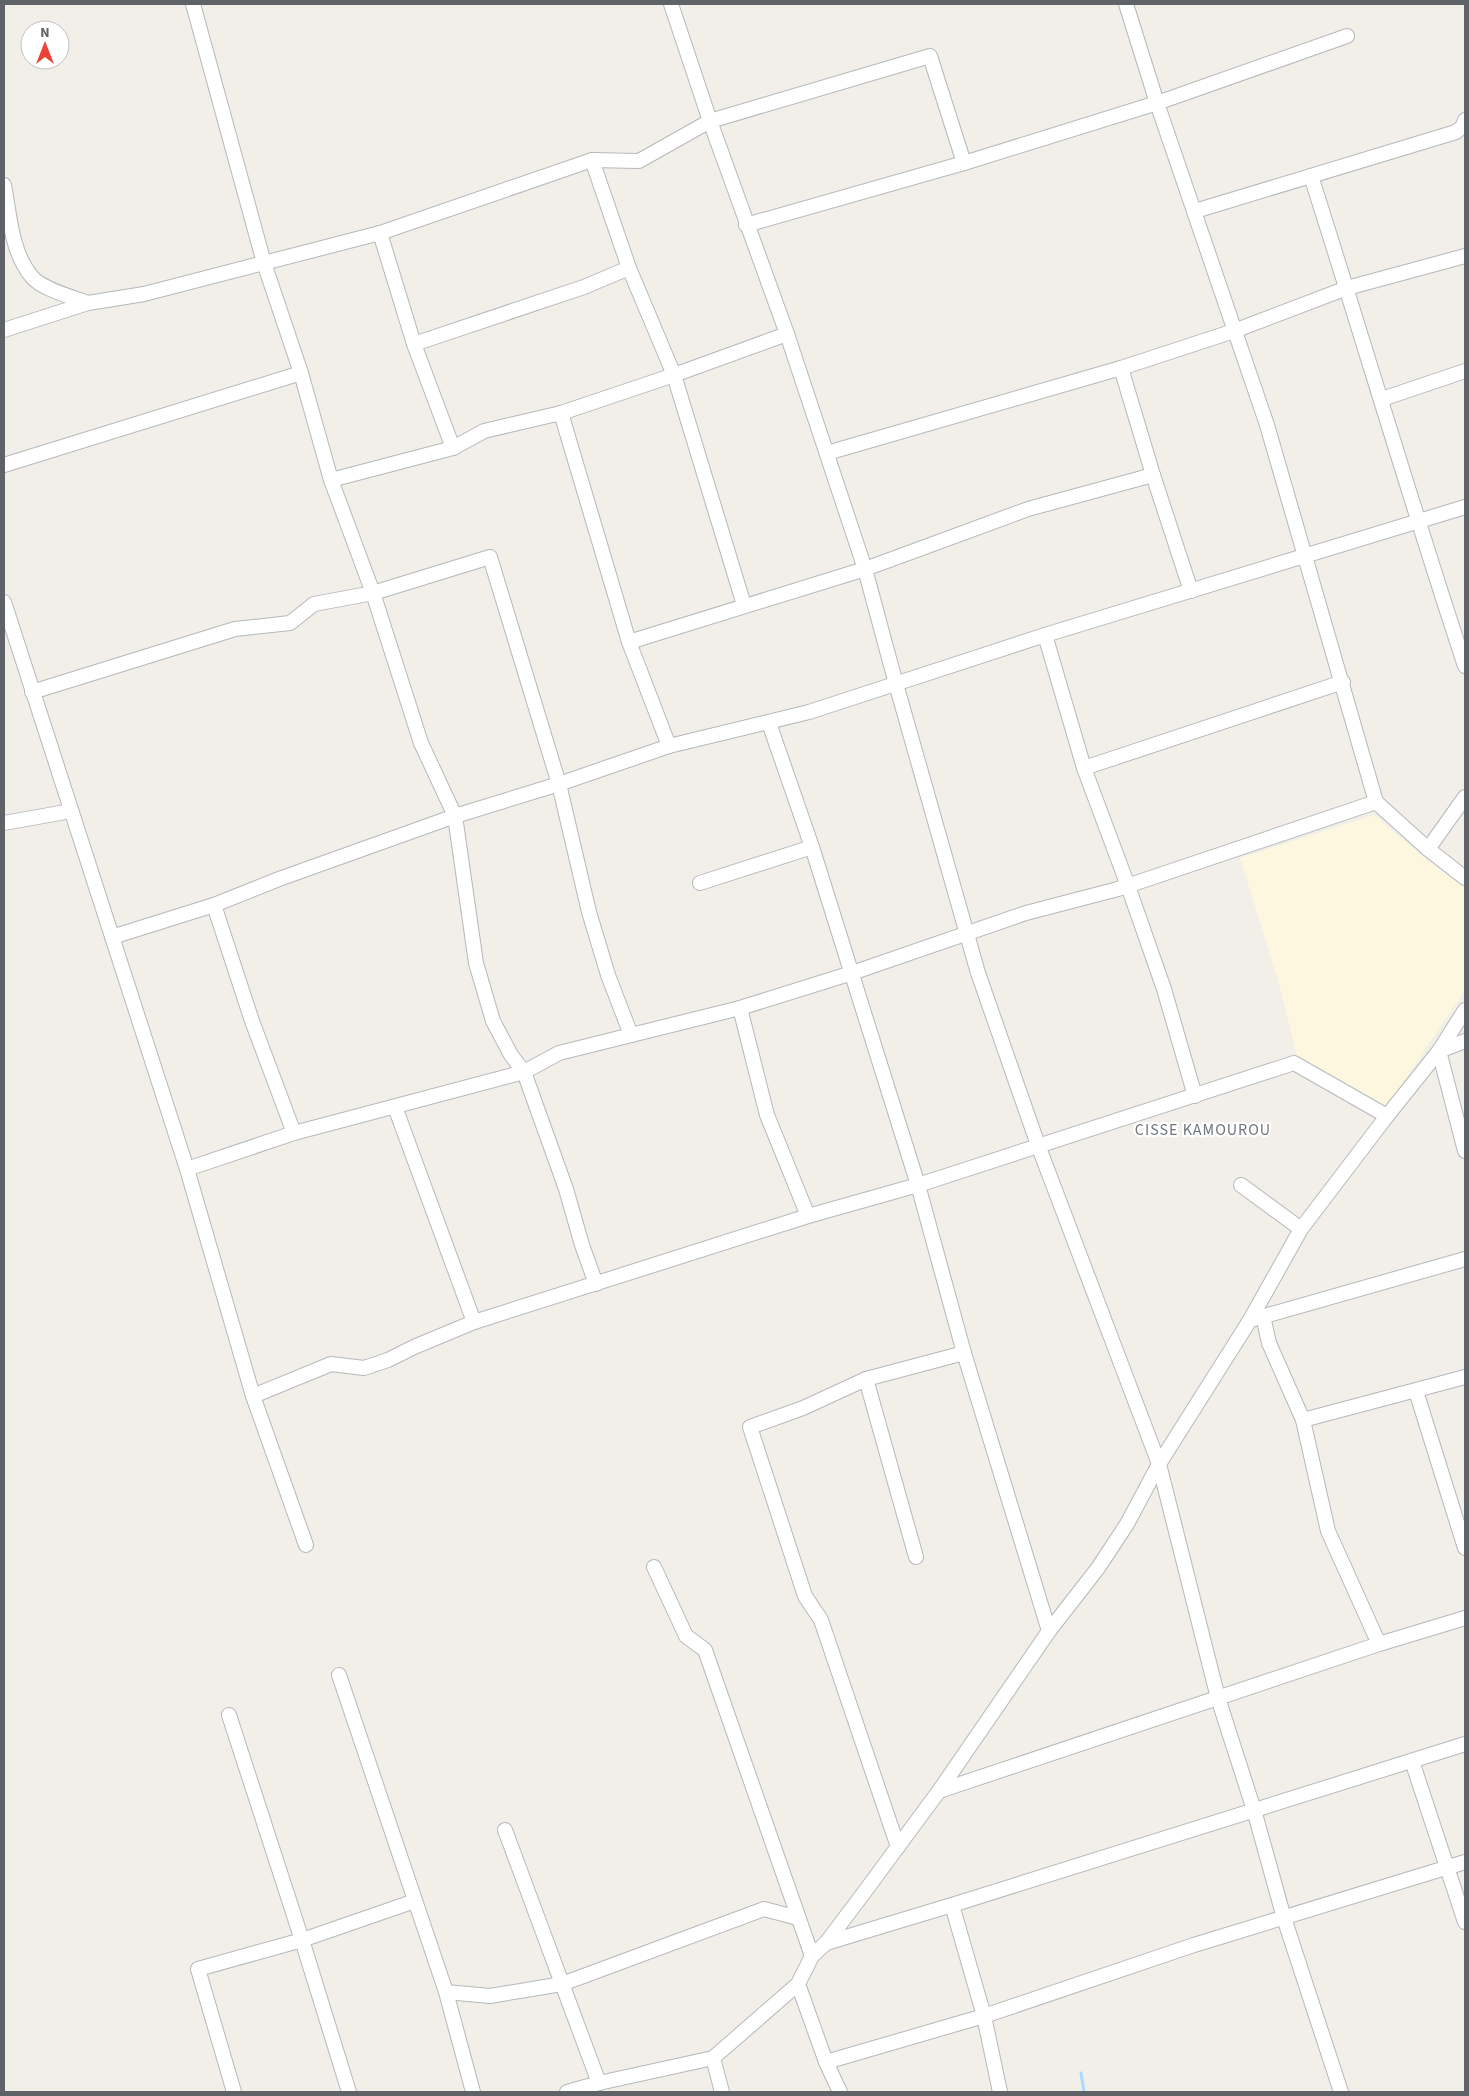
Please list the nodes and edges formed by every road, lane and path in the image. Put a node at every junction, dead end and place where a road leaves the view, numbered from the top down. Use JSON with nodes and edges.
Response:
{"nodes":[{"id":1,"x":193,"y":4,"type":"edge"},
{"id":2,"x":670,"y":4,"type":"edge"},
{"id":3,"x":1126,"y":4,"type":"edge"},
{"id":4,"x":1347,"y":36,"type":"dead end"},
{"id":5,"x":1158,"y":103,"type":"junction"},
{"id":6,"x":1465,"y":120,"type":"edge"},
{"id":7,"x":710,"y":121,"type":"junction"},
{"id":8,"x":592,"y":160,"type":"junction"},
{"id":9,"x":964,"y":163,"type":"junction"},
{"id":10,"x":1311,"y":176,"type":"junction"},
{"id":11,"x":4,"y":186,"type":"edge"},
{"id":12,"x":1195,"y":210,"type":"junction"},
{"id":13,"x":746,"y":224,"type":"junction"},
{"id":14,"x":380,"y":233,"type":"junction"},
{"id":15,"x":1465,"y":256,"type":"edge"},
{"id":16,"x":264,"y":262,"type":"junction"},
{"id":17,"x":629,"y":268,"type":"junction"},
{"id":18,"x":1347,"y":288,"type":"junction"},
{"id":19,"x":88,"y":303,"type":"junction"},
{"id":20,"x":4,"y":330,"type":"edge"},
{"id":21,"x":1234,"y":331,"type":"junction"},
{"id":22,"x":787,"y":334,"type":"junction"},
{"id":23,"x":414,"y":344,"type":"junction"},
{"id":24,"x":1121,"y":368,"type":"junction"},
{"id":25,"x":1465,"y":371,"type":"edge"},
{"id":26,"x":301,"y":373,"type":"junction"},
{"id":27,"x":674,"y":375,"type":"junction"},
{"id":28,"x":1382,"y":399,"type":"junction"},
{"id":29,"x":561,"y":413,"type":"junction"},
{"id":30,"x":453,"y":448,"type":"junction"},
{"id":31,"x":827,"y":453,"type":"junction"},
{"id":32,"x":4,"y":465,"type":"edge"},
{"id":33,"x":1153,"y":475,"type":"junction"},
{"id":34,"x":331,"y":480,"type":"junction"},
{"id":35,"x":1465,"y":507,"type":"edge"},
{"id":36,"x":1418,"y":522,"type":"junction"},
{"id":37,"x":1304,"y":556,"type":"junction"},
{"id":38,"x":865,"y":569,"type":"junction"},
{"id":39,"x":1191,"y":591,"type":"junction"},
{"id":40,"x":373,"y":593,"type":"junction"},
{"id":41,"x":4,"y":602,"type":"edge"},
{"id":42,"x":744,"y":605,"type":"junction"},
{"id":43,"x":1045,"y":635,"type":"junction"},
{"id":44,"x":629,"y":642,"type":"junction"},
{"id":45,"x":1465,"y":666,"type":"edge"},
{"id":46,"x":1343,"y":682,"type":"junction"},
{"id":47,"x":896,"y":684,"type":"junction"},
{"id":48,"x":32,"y":692,"type":"junction"},
{"id":49,"x":769,"y":723,"type":"junction"},
{"id":50,"x":669,"y":746,"type":"junction"},
{"id":51,"x":1084,"y":768,"type":"junction"},
{"id":52,"x":559,"y":784,"type":"junction"},
{"id":53,"x":1465,"y":797,"type":"edge"},
{"id":54,"x":1376,"y":802,"type":"junction"},
{"id":55,"x":71,"y":811,"type":"junction"},
{"id":56,"x":455,"y":816,"type":"junction"},
{"id":57,"x":4,"y":823,"type":"edge"},
{"id":58,"x":812,"y":847,"type":"junction"},
{"id":59,"x":1428,"y":849,"type":"junction"},
{"id":60,"x":1465,"y":878,"type":"edge"},
{"id":61,"x":700,"y":883,"type":"dead end"},
{"id":62,"x":1128,"y":886,"type":"junction"},
{"id":63,"x":214,"y":905,"type":"junction"},
{"id":64,"x":967,"y":934,"type":"junction"},
{"id":65,"x":112,"y":937,"type":"junction"},
{"id":66,"x":852,"y":973,"type":"junction"},
{"id":67,"x":740,"y":1008,"type":"junction"},
{"id":68,"x":1465,"y":1010,"type":"edge"},
{"id":69,"x":631,"y":1035,"type":"junction"},
{"id":70,"x":1465,"y":1041,"type":"edge"},
{"id":71,"x":1439,"y":1051,"type":"junction"},
{"id":72,"x":524,"y":1072,"type":"junction"},
{"id":73,"x":1195,"y":1096,"type":"junction"},
{"id":74,"x":395,"y":1107,"type":"junction"},
{"id":75,"x":1387,"y":1116,"type":"junction"},
{"id":76,"x":294,"y":1134,"type":"junction"},
{"id":77,"x":1038,"y":1145,"type":"junction"},
{"id":78,"x":1465,"y":1151,"type":"edge"},
{"id":79,"x":187,"y":1169,"type":"junction"},
{"id":80,"x":918,"y":1185,"type":"junction"},
{"id":81,"x":1241,"y":1186,"type":"dead end"},
{"id":82,"x":808,"y":1216,"type":"junction"},
{"id":83,"x":1301,"y":1229,"type":"junction"},
{"id":84,"x":1465,"y":1259,"type":"edge"},
{"id":85,"x":596,"y":1284,"type":"junction"},
{"id":86,"x":1256,"y":1318,"type":"junction"},
{"id":87,"x":474,"y":1322,"type":"junction"},
{"id":88,"x":964,"y":1353,"type":"junction"},
{"id":89,"x":1465,"y":1377,"type":"edge"},
{"id":90,"x":866,"y":1380,"type":"junction"},
{"id":91,"x":1416,"y":1392,"type":"junction"},
{"id":92,"x":254,"y":1396,"type":"junction"},
{"id":93,"x":1303,"y":1420,"type":"junction"},
{"id":94,"x":1159,"y":1464,"type":"junction"},
{"id":95,"x":306,"y":1545,"type":"dead end"},
{"id":96,"x":1465,"y":1548,"type":"edge"},
{"id":97,"x":916,"y":1557,"type":"dead end"},
{"id":98,"x":654,"y":1567,"type":"dead end"},
{"id":99,"x":1465,"y":1618,"type":"edge"},
{"id":100,"x":1049,"y":1631,"type":"junction"},
{"id":101,"x":1379,"y":1644,"type":"junction"},
{"id":102,"x":339,"y":1675,"type":"dead end"},
{"id":103,"x":1218,"y":1698,"type":"junction"},
{"id":104,"x":229,"y":1716,"type":"dead end"},
{"id":105,"x":1465,"y":1744,"type":"edge"},
{"id":106,"x":1412,"y":1761,"type":"junction"},
{"id":107,"x":939,"y":1791,"type":"junction"},
{"id":108,"x":1254,"y":1810,"type":"junction"},
{"id":109,"x":506,"y":1830,"type":"dead end"},
{"id":110,"x":898,"y":1846,"type":"junction"},
{"id":111,"x":1465,"y":1862,"type":"edge"},
{"id":112,"x":1446,"y":1868,"type":"junction"},
{"id":113,"x":415,"y":1901,"type":"junction"},
{"id":114,"x":952,"y":1905,"type":"junction"},
{"id":115,"x":798,"y":1918,"type":"junction"},
{"id":116,"x":1284,"y":1918,"type":"junction"},
{"id":117,"x":1465,"y":1922,"type":"edge"},
{"id":118,"x":302,"y":1940,"type":"junction"},
{"id":119,"x":826,"y":1943,"type":"junction"},
{"id":120,"x":812,"y":1956,"type":"junction"},
{"id":121,"x":562,"y":1984,"type":"junction"},
{"id":122,"x":798,"y":1984,"type":"junction"},
{"id":123,"x":446,"y":1992,"type":"junction"},
{"id":124,"x":984,"y":2016,"type":"junction"},
{"id":125,"x":713,"y":2058,"type":"junction"},
{"id":126,"x":826,"y":2062,"type":"junction"},
{"id":127,"x":599,"y":2083,"type":"junction"},
{"id":128,"x":234,"y":2092,"type":"edge"},
{"id":129,"x":349,"y":2092,"type":"edge"},
{"id":130,"x":473,"y":2092,"type":"edge"},
{"id":131,"x":567,"y":2092,"type":"edge"},
{"id":132,"x":722,"y":2092,"type":"edge"},
{"id":133,"x":840,"y":2092,"type":"edge"},
{"id":134,"x":1000,"y":2092,"type":"edge"},
{"id":135,"x":1341,"y":2092,"type":"edge"}],
"edges":[{"from":1,"to":16,"type":"street"},
{"from":2,"to":7,"type":"street"},
{"from":3,"to":5,"type":"street"},
{"from":4,"to":5,"type":"street"},
{"from":5,"to":9,"type":"street"},
{"from":5,"to":12,"type":"street"},
{"from":6,"to":10,"type":"street"},
{"from":7,"to":8,"type":"street"},
{"from":7,"to":9,"type":"street"},
{"from":7,"to":13,"type":"street"},
{"from":8,"to":14,"type":"street"},
{"from":8,"to":17,"type":"street"},
{"from":9,"to":13,"type":"street"},
{"from":10,"to":12,"type":"street"},
{"from":10,"to":18,"type":"street"},
{"from":11,"to":19,"type":"street"},
{"from":12,"to":21,"type":"street"},
{"from":13,"to":22,"type":"street"},
{"from":14,"to":16,"type":"street"},
{"from":14,"to":23,"type":"street"},
{"from":15,"to":18,"type":"street"},
{"from":16,"to":19,"type":"street"},
{"from":16,"to":26,"type":"street"},
{"from":17,"to":23,"type":"street"},
{"from":17,"to":27,"type":"street"},
{"from":18,"to":21,"type":"street"},
{"from":18,"to":28,"type":"street"},
{"from":19,"to":20,"type":"street"},
{"from":21,"to":24,"type":"street"},
{"from":21,"to":37,"type":"street"},
{"from":22,"to":27,"type":"street"},
{"from":22,"to":31,"type":"street"},
{"from":23,"to":30,"type":"street"},
{"from":24,"to":31,"type":"street"},
{"from":24,"to":33,"type":"street"},
{"from":25,"to":28,"type":"street"},
{"from":26,"to":32,"type":"street"},
{"from":26,"to":34,"type":"street"},
{"from":27,"to":29,"type":"street"},
{"from":27,"to":42,"type":"street"},
{"from":28,"to":36,"type":"street"},
{"from":29,"to":30,"type":"street"},
{"from":29,"to":44,"type":"street"},
{"from":30,"to":34,"type":"street"},
{"from":31,"to":38,"type":"street"},
{"from":33,"to":38,"type":"street"},
{"from":33,"to":39,"type":"street"},
{"from":34,"to":40,"type":"street"},
{"from":35,"to":36,"type":"street"},
{"from":36,"to":37,"type":"street"},
{"from":36,"to":45,"type":"street"},
{"from":37,"to":39,"type":"street"},
{"from":37,"to":46,"type":"street"},
{"from":38,"to":42,"type":"street"},
{"from":38,"to":47,"type":"street"},
{"from":39,"to":43,"type":"street"},
{"from":40,"to":48,"type":"street"},
{"from":40,"to":52,"type":"street"},
{"from":40,"to":56,"type":"street"},
{"from":41,"to":48,"type":"street"},
{"from":42,"to":44,"type":"street"},
{"from":43,"to":47,"type":"street"},
{"from":43,"to":51,"type":"street"},
{"from":44,"to":50,"type":"street"},
{"from":46,"to":51,"type":"street"},
{"from":46,"to":54,"type":"street"},
{"from":47,"to":49,"type":"street"},
{"from":47,"to":64,"type":"street"},
{"from":48,"to":55,"type":"street"},
{"from":49,"to":50,"type":"street"},
{"from":49,"to":58,"type":"street"},
{"from":50,"to":52,"type":"street"},
{"from":51,"to":62,"type":"street"},
{"from":52,"to":56,"type":"street"},
{"from":52,"to":69,"type":"street"},
{"from":53,"to":59,"type":"street"},
{"from":54,"to":59,"type":"street"},
{"from":54,"to":62,"type":"street"},
{"from":55,"to":57,"type":"street"},
{"from":55,"to":65,"type":"street"},
{"from":56,"to":63,"type":"street"},
{"from":56,"to":72,"type":"street"},
{"from":58,"to":61,"type":"street"},
{"from":58,"to":66,"type":"street"},
{"from":59,"to":60,"type":"street"},
{"from":62,"to":64,"type":"street"},
{"from":62,"to":73,"type":"street"},
{"from":63,"to":65,"type":"street"},
{"from":63,"to":76,"type":"street"},
{"from":64,"to":66,"type":"street"},
{"from":64,"to":77,"type":"street"},
{"from":65,"to":79,"type":"street"},
{"from":66,"to":67,"type":"street"},
{"from":66,"to":80,"type":"street"},
{"from":67,"to":69,"type":"street"},
{"from":67,"to":82,"type":"street"},
{"from":68,"to":71,"type":"street"},
{"from":69,"to":72,"type":"street"},
{"from":70,"to":71,"type":"street"},
{"from":71,"to":75,"type":"street"},
{"from":71,"to":78,"type":"street"},
{"from":72,"to":74,"type":"street"},
{"from":72,"to":85,"type":"street"},
{"from":73,"to":75,"type":"street"},
{"from":73,"to":77,"type":"street"},
{"from":74,"to":76,"type":"street"},
{"from":74,"to":87,"type":"street"},
{"from":75,"to":83,"type":"street"},
{"from":76,"to":79,"type":"street"},
{"from":77,"to":80,"type":"street"},
{"from":77,"to":94,"type":"street"},
{"from":79,"to":92,"type":"street"},
{"from":80,"to":82,"type":"street"},
{"from":80,"to":88,"type":"street"},
{"from":81,"to":83,"type":"street"},
{"from":82,"to":85,"type":"street"},
{"from":83,"to":86,"type":"street"},
{"from":84,"to":86,"type":"street"},
{"from":85,"to":87,"type":"street"},
{"from":86,"to":93,"type":"street"},
{"from":86,"to":94,"type":"street"},
{"from":87,"to":92,"type":"street"},
{"from":88,"to":90,"type":"street"},
{"from":88,"to":100,"type":"street"},
{"from":89,"to":91,"type":"street"},
{"from":90,"to":97,"type":"street"},
{"from":90,"to":110,"type":"street"},
{"from":91,"to":93,"type":"street"},
{"from":91,"to":96,"type":"street"},
{"from":92,"to":95,"type":"street"},
{"from":93,"to":101,"type":"street"},
{"from":94,"to":100,"type":"street"},
{"from":94,"to":103,"type":"street"},
{"from":98,"to":115,"type":"street"},
{"from":99,"to":101,"type":"street"},
{"from":100,"to":107,"type":"street"},
{"from":101,"to":103,"type":"street"},
{"from":102,"to":113,"type":"street"},
{"from":103,"to":107,"type":"street"},
{"from":103,"to":108,"type":"street"},
{"from":104,"to":118,"type":"street"},
{"from":105,"to":106,"type":"street"},
{"from":106,"to":108,"type":"street"},
{"from":106,"to":112,"type":"street"},
{"from":107,"to":110,"type":"street"},
{"from":108,"to":114,"type":"street"},
{"from":108,"to":116,"type":"street"},
{"from":109,"to":121,"type":"street"},
{"from":110,"to":119,"type":"street"},
{"from":111,"to":112,"type":"street"},
{"from":112,"to":116,"type":"street"},
{"from":112,"to":117,"type":"street"},
{"from":113,"to":118,"type":"street"},
{"from":113,"to":123,"type":"street"},
{"from":114,"to":119,"type":"street"},
{"from":114,"to":124,"type":"street"},
{"from":115,"to":120,"type":"street"},
{"from":115,"to":121,"type":"street"},
{"from":116,"to":124,"type":"street"},
{"from":116,"to":135,"type":"street"},
{"from":118,"to":128,"type":"street"},
{"from":118,"to":129,"type":"street"},
{"from":119,"to":120,"type":"street"},
{"from":120,"to":122,"type":"street"},
{"from":121,"to":123,"type":"street"},
{"from":121,"to":127,"type":"street"},
{"from":122,"to":125,"type":"street"},
{"from":122,"to":126,"type":"street"},
{"from":123,"to":130,"type":"street"},
{"from":124,"to":126,"type":"street"},
{"from":124,"to":134,"type":"street"},
{"from":125,"to":127,"type":"street"},
{"from":125,"to":132,"type":"street"},
{"from":126,"to":133,"type":"street"},
{"from":127,"to":131,"type":"street"}]}
